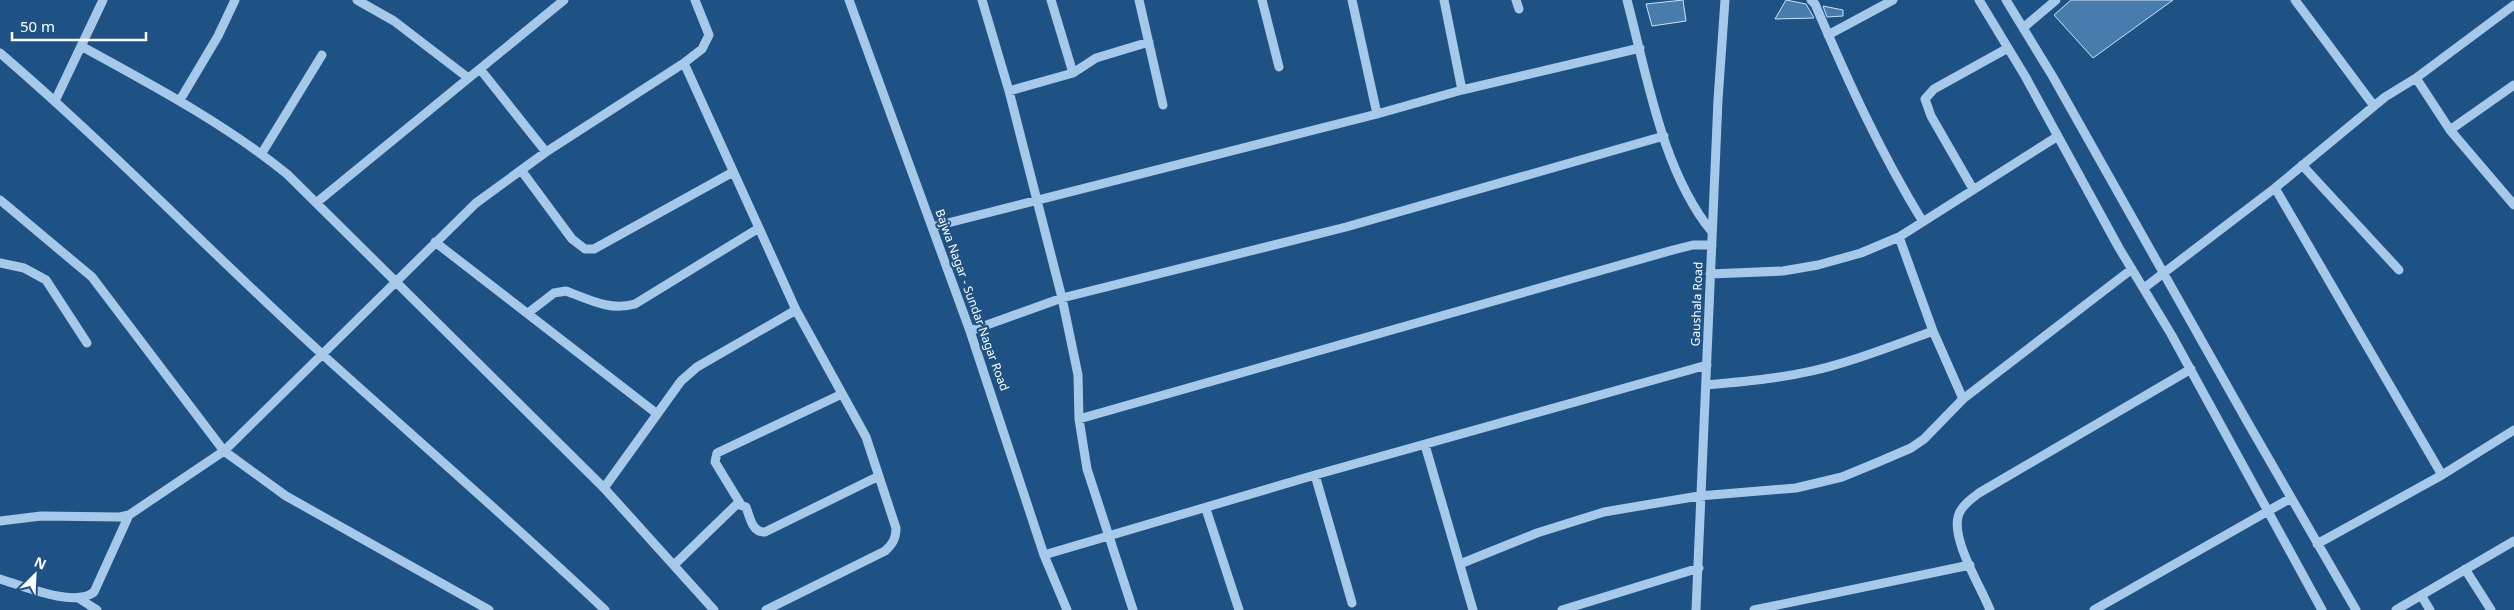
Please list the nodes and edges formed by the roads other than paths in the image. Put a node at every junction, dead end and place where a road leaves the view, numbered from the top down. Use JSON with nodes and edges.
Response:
{"nodes":[{"id":1,"x":102,"y":0,"type":"edge"},
{"id":2,"x":236,"y":0,"type":"edge"},
{"id":3,"x":357,"y":0,"type":"edge"},
{"id":4,"x":564,"y":0,"type":"edge"},
{"id":5,"x":695,"y":0,"type":"edge"},
{"id":6,"x":849,"y":0,"type":"edge"},
{"id":7,"x":982,"y":0,"type":"edge"},
{"id":8,"x":1050,"y":0,"type":"edge"},
{"id":9,"x":1139,"y":0,"type":"edge"},
{"id":10,"x":1262,"y":0,"type":"edge"},
{"id":11,"x":1352,"y":0,"type":"edge"},
{"id":12,"x":1444,"y":0,"type":"edge"},
{"id":13,"x":1627,"y":0,"type":"edge"},
{"id":14,"x":1725,"y":0,"type":"edge"},
{"id":15,"x":1811,"y":0,"type":"edge"},
{"id":16,"x":1893,"y":0,"type":"edge"},
{"id":17,"x":1980,"y":0,"type":"edge"},
{"id":18,"x":2006,"y":0,"type":"edge"},
{"id":19,"x":2056,"y":0,"type":"edge"},
{"id":20,"x":2295,"y":0,"type":"edge"},
{"id":21,"x":2514,"y":5,"type":"edge"},
{"id":22,"x":2023,"y":28,"type":"junction"},
{"id":23,"x":1828,"y":35,"type":"junction"},
{"id":24,"x":1149,"y":42,"type":"junction"},
{"id":25,"x":81,"y":46,"type":"junction"},
{"id":26,"x":1640,"y":48,"type":"junction"},
{"id":27,"x":2008,"y":48,"type":"junction"},
{"id":28,"x":0,"y":53,"type":"edge"},
{"id":29,"x":322,"y":55,"type":"dead end"},
{"id":30,"x":684,"y":63,"type":"junction"},
{"id":31,"x":1280,"y":67,"type":"dead end"},
{"id":32,"x":480,"y":69,"type":"junction"},
{"id":33,"x":1073,"y":73,"type":"junction"},
{"id":34,"x":467,"y":77,"type":"junction"},
{"id":35,"x":2416,"y":78,"type":"junction"},
{"id":36,"x":2514,"y":85,"type":"edge"},
{"id":37,"x":1462,"y":90,"type":"junction"},
{"id":38,"x":1009,"y":91,"type":"junction"},
{"id":39,"x":180,"y":100,"type":"junction"},
{"id":40,"x":55,"y":101,"type":"junction"},
{"id":41,"x":1163,"y":105,"type":"dead end"},
{"id":42,"x":2374,"y":106,"type":"junction"},
{"id":43,"x":1377,"y":114,"type":"junction"},
{"id":44,"x":2450,"y":130,"type":"junction"},
{"id":45,"x":1664,"y":136,"type":"junction"},
{"id":46,"x":2058,"y":136,"type":"junction"},
{"id":47,"x":546,"y":152,"type":"junction"},
{"id":48,"x":262,"y":153,"type":"junction"},
{"id":49,"x":2302,"y":166,"type":"junction"},
{"id":50,"x":521,"y":170,"type":"junction"},
{"id":51,"x":733,"y":172,"type":"junction"},
{"id":52,"x":2275,"y":188,"type":"junction"},
{"id":53,"x":1974,"y":189,"type":"junction"},
{"id":54,"x":0,"y":200,"type":"edge"},
{"id":55,"x":1037,"y":200,"type":"junction"},
{"id":56,"x":316,"y":203,"type":"junction"},
{"id":57,"x":2514,"y":206,"type":"edge"},
{"id":58,"x":1923,"y":222,"type":"junction"},
{"id":59,"x":932,"y":227,"type":"junction"},
{"id":60,"x":759,"y":228,"type":"junction"},
{"id":61,"x":1712,"y":232,"type":"junction"},
{"id":62,"x":1899,"y":237,"type":"junction"},
{"id":63,"x":435,"y":242,"type":"junction"},
{"id":64,"x":1712,"y":245,"type":"junction"},
{"id":65,"x":0,"y":263,"type":"edge"},
{"id":66,"x":2132,"y":269,"type":"junction"},
{"id":67,"x":2399,"y":270,"type":"dead end"},
{"id":68,"x":1710,"y":274,"type":"junction"},
{"id":69,"x":2164,"y":275,"type":"junction"},
{"id":70,"x":397,"y":280,"type":"junction"},
{"id":71,"x":2144,"y":288,"type":"junction"},
{"id":72,"x":1062,"y":298,"type":"junction"},
{"id":73,"x":796,"y":310,"type":"junction"},
{"id":74,"x":528,"y":314,"type":"junction"},
{"id":75,"x":970,"y":331,"type":"junction"},
{"id":76,"x":1933,"y":331,"type":"junction"},
{"id":77,"x":87,"y":342,"type":"dead end"},
{"id":78,"x":323,"y":355,"type":"junction"},
{"id":79,"x":1707,"y":365,"type":"junction"},
{"id":80,"x":2191,"y":370,"type":"junction"},
{"id":81,"x":1706,"y":386,"type":"junction"},
{"id":82,"x":842,"y":394,"type":"junction"},
{"id":83,"x":1963,"y":400,"type":"junction"},
{"id":84,"x":656,"y":413,"type":"junction"},
{"id":85,"x":1079,"y":419,"type":"junction"},
{"id":86,"x":2514,"y":430,"type":"edge"},
{"id":87,"x":1425,"y":445,"type":"junction"},
{"id":88,"x":224,"y":451,"type":"junction"},
{"id":89,"x":1314,"y":475,"type":"junction"},
{"id":90,"x":2442,"y":475,"type":"junction"},
{"id":91,"x":879,"y":476,"type":"junction"},
{"id":92,"x":604,"y":488,"type":"junction"},
{"id":93,"x":1700,"y":496,"type":"junction"},
{"id":94,"x":2291,"y":498,"type":"junction"},
{"id":95,"x":740,"y":503,"type":"junction"},
{"id":96,"x":1206,"y":508,"type":"junction"},
{"id":97,"x":2268,"y":513,"type":"junction"},
{"id":98,"x":129,"y":515,"type":"junction"},
{"id":99,"x":0,"y":521,"type":"edge"},
{"id":100,"x":1110,"y":536,"type":"junction"},
{"id":101,"x":2514,"y":540,"type":"edge"},
{"id":102,"x":2317,"y":544,"type":"junction"},
{"id":103,"x":1044,"y":555,"type":"junction"},
{"id":104,"x":1460,"y":564,"type":"junction"},
{"id":105,"x":674,"y":565,"type":"junction"},
{"id":106,"x":1970,"y":566,"type":"junction"},
{"id":107,"x":1699,"y":568,"type":"junction"},
{"id":108,"x":2465,"y":569,"type":"junction"},
{"id":109,"x":0,"y":579,"type":"edge"},
{"id":110,"x":2422,"y":595,"type":"junction"},
{"id":111,"x":80,"y":599,"type":"junction"},
{"id":112,"x":1352,"y":603,"type":"dead end"},
{"id":113,"x":97,"y":610,"type":"edge"},
{"id":114,"x":489,"y":610,"type":"edge"},
{"id":115,"x":605,"y":610,"type":"edge"},
{"id":116,"x":714,"y":610,"type":"edge"},
{"id":117,"x":766,"y":610,"type":"edge"},
{"id":118,"x":1067,"y":610,"type":"edge"},
{"id":119,"x":1133,"y":610,"type":"edge"},
{"id":120,"x":1239,"y":610,"type":"edge"},
{"id":121,"x":1473,"y":610,"type":"edge"},
{"id":122,"x":1562,"y":610,"type":"edge"},
{"id":123,"x":1696,"y":610,"type":"edge"},
{"id":124,"x":1754,"y":610,"type":"edge"},
{"id":125,"x":1990,"y":610,"type":"edge"},
{"id":126,"x":2094,"y":610,"type":"edge"},
{"id":127,"x":2322,"y":610,"type":"edge"},
{"id":128,"x":2356,"y":610,"type":"edge"},
{"id":129,"x":2396,"y":610,"type":"edge"},
{"id":130,"x":2430,"y":610,"type":"edge"},
{"id":131,"x":2491,"y":610,"type":"edge"}],
"edges":[{"from":1,"to":25,"type":"street"},
{"from":2,"to":39,"type":"street"},
{"from":3,"to":34,"type":"street"},
{"from":4,"to":32,"type":"street"},
{"from":5,"to":30,"type":"street"},
{"from":6,"to":59,"type":"street","name":"Bajwa Nagar - Sundar Nagar Road"},
{"from":7,"to":38,"type":"street"},
{"from":8,"to":33,"type":"street"},
{"from":9,"to":24,"type":"street"},
{"from":10,"to":31,"type":"street"},
{"from":11,"to":43,"type":"street"},
{"from":12,"to":37,"type":"street"},
{"from":13,"to":26,"type":"street"},
{"from":14,"to":61,"type":"street","name":"Gaushala Road"},
{"from":15,"to":23,"type":"street"},
{"from":16,"to":23,"type":"street"},
{"from":17,"to":27,"type":"street"},
{"from":18,"to":22,"type":"street"},
{"from":19,"to":22,"type":"street"},
{"from":20,"to":42,"type":"street"},
{"from":21,"to":35,"type":"street"},
{"from":22,"to":69,"type":"street"},
{"from":23,"to":58,"type":"street"},
{"from":24,"to":33,"type":"street"},
{"from":24,"to":41,"type":"street"},
{"from":25,"to":39,"type":"street"},
{"from":25,"to":40,"type":"street"},
{"from":26,"to":37,"type":"street"},
{"from":26,"to":45,"type":"street"},
{"from":27,"to":46,"type":"street"},
{"from":27,"to":53,"type":"street"},
{"from":28,"to":40,"type":"street"},
{"from":29,"to":48,"type":"street"},
{"from":30,"to":47,"type":"street"},
{"from":30,"to":51,"type":"street"},
{"from":32,"to":34,"type":"street"},
{"from":32,"to":47,"type":"street"},
{"from":33,"to":38,"type":"street"},
{"from":34,"to":56,"type":"street"},
{"from":35,"to":42,"type":"street"},
{"from":35,"to":44,"type":"street"},
{"from":36,"to":44,"type":"street"},
{"from":37,"to":43,"type":"street"},
{"from":38,"to":55,"type":"street"},
{"from":39,"to":48,"type":"street"},
{"from":40,"to":78,"type":"street"},
{"from":42,"to":49,"type":"street"},
{"from":43,"to":55,"type":"street"},
{"from":44,"to":57,"type":"street"},
{"from":45,"to":61,"type":"street"},
{"from":45,"to":72,"type":"street"},
{"from":46,"to":53,"type":"street"},
{"from":46,"to":66,"type":"street"},
{"from":47,"to":50,"type":"street"},
{"from":48,"to":56,"type":"street"},
{"from":49,"to":52,"type":"street"},
{"from":49,"to":67,"type":"street"},
{"from":50,"to":51,"type":"street"},
{"from":50,"to":63,"type":"street"},
{"from":51,"to":60,"type":"street"},
{"from":52,"to":69,"type":"street"},
{"from":52,"to":90,"type":"street"},
{"from":53,"to":58,"type":"street"},
{"from":54,"to":88,"type":"street"},
{"from":55,"to":59,"type":"street"},
{"from":55,"to":72,"type":"street"},
{"from":56,"to":70,"type":"street"},
{"from":58,"to":62,"type":"street"},
{"from":59,"to":75,"type":"street","name":"Bajwa Nagar - Sundar Nagar Road"},
{"from":60,"to":73,"type":"street"},
{"from":60,"to":74,"type":"street"},
{"from":61,"to":64,"type":"street","name":"Gaushala Road"},
{"from":62,"to":68,"type":"street"},
{"from":62,"to":76,"type":"street"},
{"from":63,"to":70,"type":"street"},
{"from":63,"to":74,"type":"street"},
{"from":64,"to":68,"type":"street","name":"Gaushala Road"},
{"from":64,"to":85,"type":"street"},
{"from":65,"to":77,"type":"street"},
{"from":66,"to":71,"type":"street"},
{"from":66,"to":83,"type":"street"},
{"from":68,"to":79,"type":"street","name":"Gaushala Road"},
{"from":69,"to":71,"type":"street"},
{"from":69,"to":94,"type":"street"},
{"from":70,"to":78,"type":"street"},
{"from":70,"to":92,"type":"street"},
{"from":71,"to":80,"type":"street"},
{"from":72,"to":75,"type":"street"},
{"from":72,"to":85,"type":"street"},
{"from":73,"to":82,"type":"street"},
{"from":73,"to":84,"type":"street"},
{"from":74,"to":84,"type":"street"},
{"from":75,"to":103,"type":"street","name":"Bajwa Nagar - Sundar Nagar Road"},
{"from":76,"to":81,"type":"street"},
{"from":76,"to":83,"type":"street"},
{"from":78,"to":88,"type":"street"},
{"from":78,"to":115,"type":"street"},
{"from":79,"to":81,"type":"street","name":"Gaushala Road"},
{"from":79,"to":87,"type":"street"},
{"from":80,"to":97,"type":"street"},
{"from":80,"to":106,"type":"street"},
{"from":81,"to":93,"type":"street","name":"Gaushala Road"},
{"from":82,"to":91,"type":"street"},
{"from":82,"to":95,"type":"street"},
{"from":83,"to":93,"type":"street"},
{"from":84,"to":92,"type":"street"},
{"from":85,"to":100,"type":"street"},
{"from":86,"to":90,"type":"street"},
{"from":87,"to":89,"type":"street"},
{"from":87,"to":104,"type":"street"},
{"from":88,"to":98,"type":"street"},
{"from":88,"to":114,"type":"street"},
{"from":89,"to":96,"type":"street"},
{"from":89,"to":112,"type":"street"},
{"from":90,"to":102,"type":"street"},
{"from":91,"to":95,"type":"street"},
{"from":91,"to":117,"type":"street"},
{"from":92,"to":105,"type":"street"},
{"from":93,"to":104,"type":"street"},
{"from":93,"to":107,"type":"street","name":"Gaushala Road"},
{"from":94,"to":97,"type":"street"},
{"from":94,"to":102,"type":"street"},
{"from":95,"to":105,"type":"street"},
{"from":96,"to":100,"type":"street"},
{"from":96,"to":120,"type":"street"},
{"from":97,"to":126,"type":"street"},
{"from":97,"to":127,"type":"street"},
{"from":98,"to":99,"type":"street"},
{"from":98,"to":111,"type":"street"},
{"from":100,"to":103,"type":"street"},
{"from":100,"to":119,"type":"street"},
{"from":101,"to":108,"type":"street"},
{"from":102,"to":128,"type":"street"},
{"from":103,"to":118,"type":"street","name":"Bajwa Nagar - Sundar Nagar Road"},
{"from":104,"to":121,"type":"street"},
{"from":105,"to":116,"type":"street"},
{"from":106,"to":124,"type":"street"},
{"from":106,"to":125,"type":"street"},
{"from":107,"to":122,"type":"street"},
{"from":107,"to":123,"type":"street","name":"Gaushala Road"},
{"from":108,"to":110,"type":"street"},
{"from":108,"to":131,"type":"street"},
{"from":109,"to":111,"type":"street"},
{"from":110,"to":129,"type":"street"},
{"from":110,"to":130,"type":"street"},
{"from":111,"to":113,"type":"street"}]}
